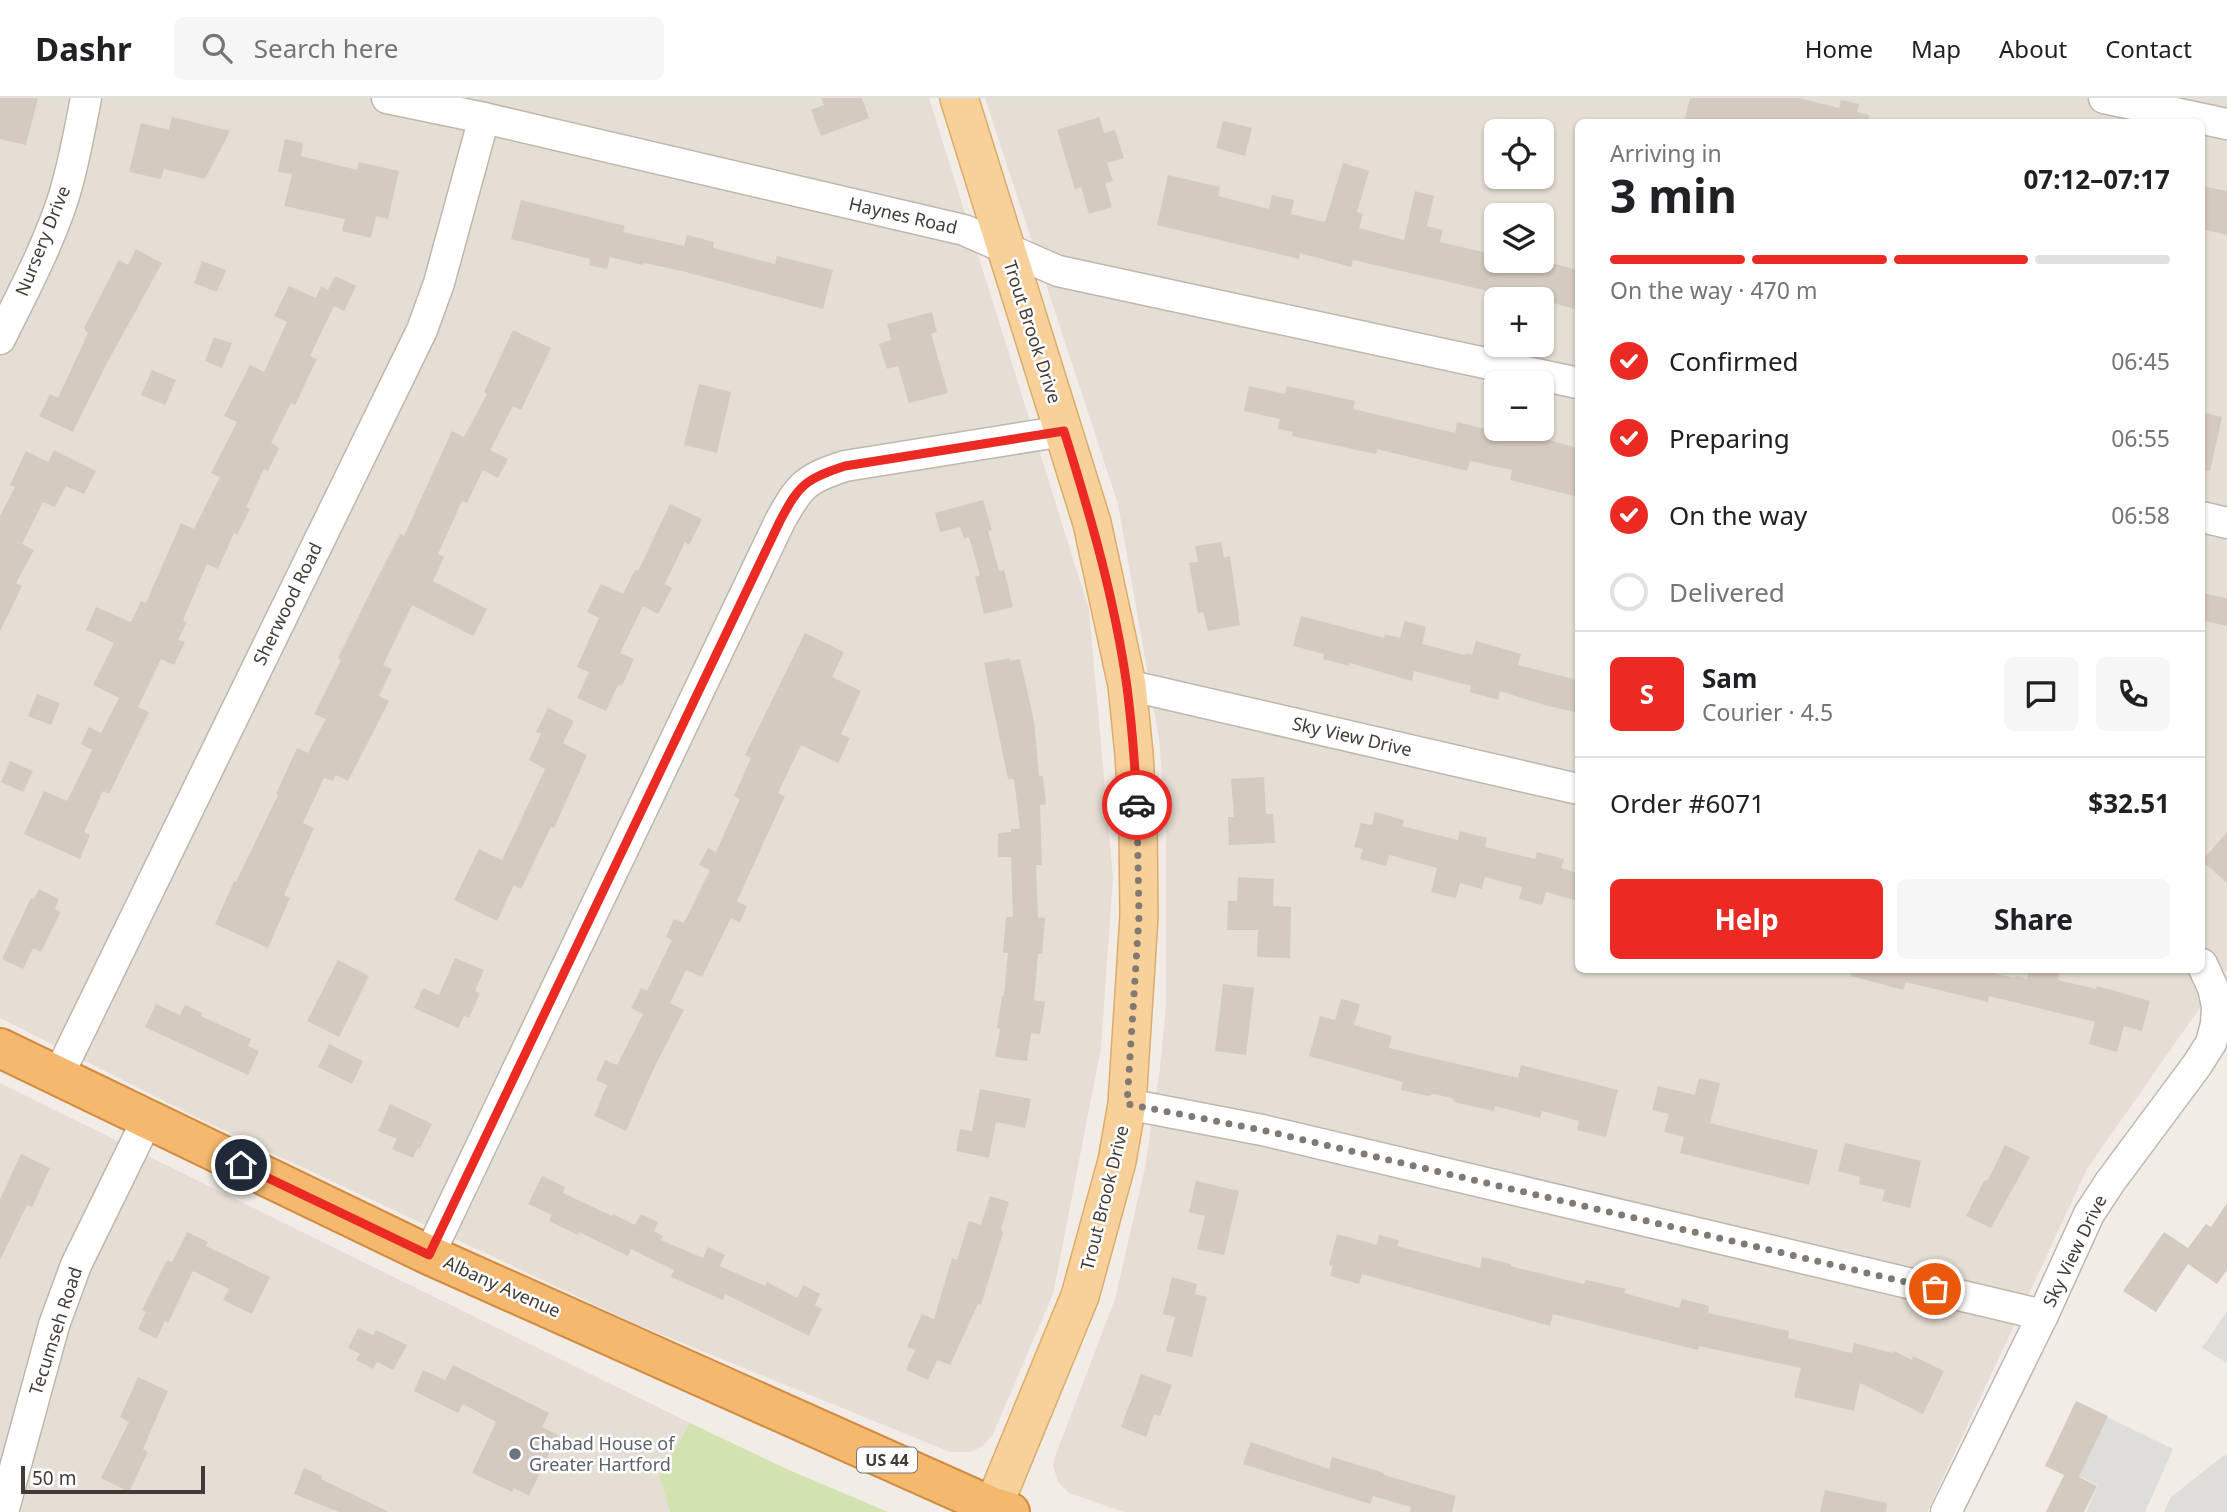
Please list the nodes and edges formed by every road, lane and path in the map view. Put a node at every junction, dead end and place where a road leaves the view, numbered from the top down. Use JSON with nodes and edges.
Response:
{"nodes":[{"id":1,"x":86,"y":98,"type":"edge"},
{"id":2,"x":387,"y":98,"type":"edge"},
{"id":3,"x":958,"y":98,"type":"edge"},
{"id":4,"x":2104,"y":98,"type":"edge"},
{"id":5,"x":2167,"y":111,"type":"edge"},
{"id":6,"x":484,"y":118,"type":"junction"},
{"id":7,"x":2204,"y":119,"type":"edge"},
{"id":8,"x":2205,"y":119,"type":"edge"},
{"id":9,"x":2227,"y":124,"type":"edge"},
{"id":10,"x":1005,"y":249,"type":"junction"},
{"id":11,"x":0,"y":339,"type":"edge"},
{"id":12,"x":1575,"y":382,"type":"edge"},
{"id":13,"x":1064,"y":431,"type":"junction"},
{"id":14,"x":2205,"y":518,"type":"edge"},
{"id":15,"x":2227,"y":523,"type":"edge"},
{"id":16,"x":1126,"y":685,"type":"junction"},
{"id":17,"x":1575,"y":788,"type":"edge"},
{"id":18,"x":2205,"y":971,"type":"edge"},
{"id":19,"x":0,"y":1048,"type":"edge"},
{"id":20,"x":58,"y":1076,"type":"junction"},
{"id":21,"x":1127,"y":1104,"type":"junction"},
{"id":22,"x":147,"y":1120,"type":"junction"},
{"id":23,"x":429,"y":1255,"type":"junction"},
{"id":24,"x":2043,"y":1315,"type":"junction"},
{"id":25,"x":11,"y":1509,"type":"edge"},
{"id":26,"x":998,"y":1510,"type":"edge"},
{"id":27,"x":1947,"y":1512,"type":"edge"}],
"edges":[{"from":1,"to":11,"type":"street","name":"Nursery Drive"},
{"from":2,"to":6,"type":"street","name":"Haynes Road"},
{"from":3,"to":10,"type":"main road","name":"Trout Brook Drive"},
{"from":4,"to":5,"type":"street"},
{"from":5,"to":7,"type":"street"},
{"from":6,"to":10,"type":"street","name":"Haynes Road"},
{"from":6,"to":20,"type":"street","name":"Sherwood Road"},
{"from":8,"to":9,"type":"street"},
{"from":10,"to":12,"type":"street","name":"Haynes Road"},
{"from":10,"to":13,"type":"main road","name":"Trout Brook Drive"},
{"from":13,"to":16,"type":"main road","name":"Trout Brook Drive"},
{"from":13,"to":23,"type":"street"},
{"from":14,"to":15,"type":"street"},
{"from":16,"to":17,"type":"street","name":"Sky View Drive"},
{"from":16,"to":21,"type":"main road","name":"Trout Brook Drive"},
{"from":18,"to":24,"type":"street","name":"Sky View Drive"},
{"from":19,"to":20,"type":"highway","name":"Albany Avenue","number":"US 44"},
{"from":20,"to":22,"type":"highway","name":"Albany Avenue","number":"US 44"},
{"from":21,"to":24,"type":"street"},
{"from":21,"to":26,"type":"main road","name":"Trout Brook Drive"},
{"from":22,"to":23,"type":"highway","name":"Albany Avenue","number":"US 44"},
{"from":22,"to":25,"type":"street","name":"Tecumseh Road"},
{"from":23,"to":26,"type":"highway","name":"Albany Avenue","number":"US 44"},
{"from":24,"to":27,"type":"street","name":"Sky View Drive"}]}
